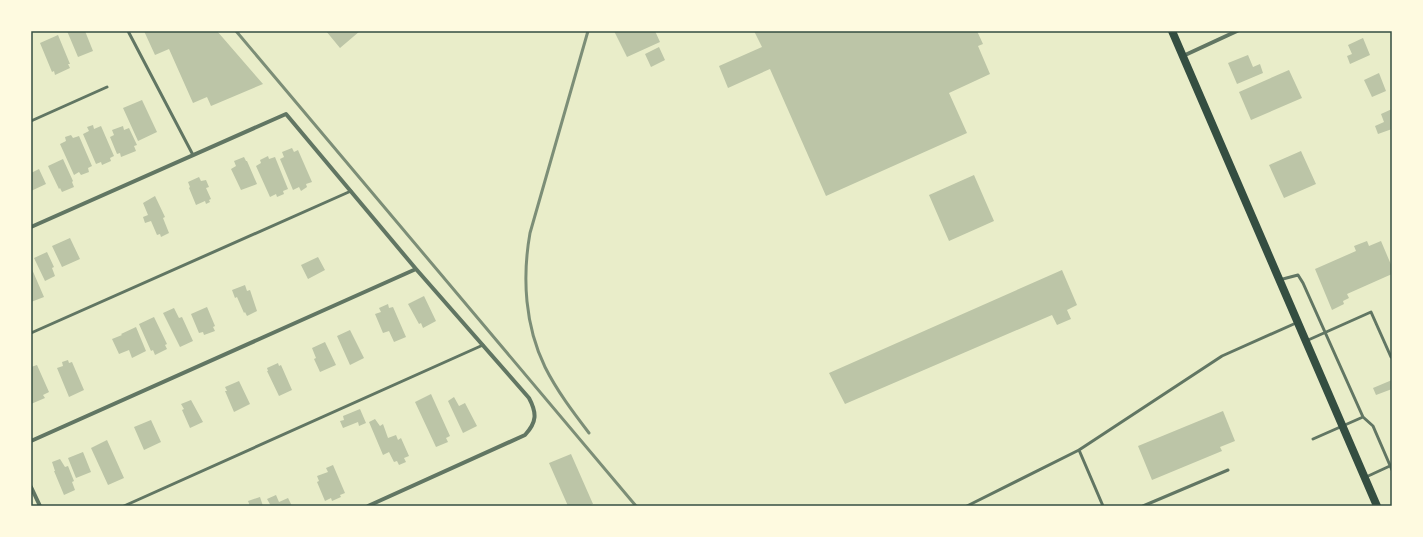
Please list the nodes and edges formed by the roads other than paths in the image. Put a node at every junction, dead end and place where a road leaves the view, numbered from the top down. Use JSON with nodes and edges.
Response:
{"nodes":[{"id":1,"x":128,"y":31,"type":"edge"},
{"id":2,"x":1172,"y":31,"type":"edge"},
{"id":3,"x":1237,"y":31,"type":"edge"},
{"id":4,"x":1182,"y":56,"type":"junction"},
{"id":5,"x":107,"y":86,"type":"dead end"},
{"id":6,"x":31,"y":121,"type":"edge"},
{"id":7,"x":193,"y":155,"type":"junction"},
{"id":8,"x":351,"y":191,"type":"junction"},
{"id":9,"x":31,"y":227,"type":"edge"},
{"id":10,"x":416,"y":269,"type":"junction"},
{"id":11,"x":1279,"y":280,"type":"junction"},
{"id":12,"x":1298,"y":322,"type":"junction"},
{"id":13,"x":1325,"y":332,"type":"junction"},
{"id":14,"x":31,"y":333,"type":"edge"},
{"id":15,"x":1306,"y":341,"type":"junction"},
{"id":16,"x":483,"y":345,"type":"junction"},
{"id":17,"x":1391,"y":357,"type":"edge"},
{"id":18,"x":1363,"y":417,"type":"junction"},
{"id":19,"x":1343,"y":426,"type":"junction"},
{"id":20,"x":1313,"y":439,"type":"dead end"},
{"id":21,"x":31,"y":441,"type":"edge"},
{"id":22,"x":1079,"y":450,"type":"junction"},
{"id":23,"x":1391,"y":467,"type":"edge"},
{"id":24,"x":1228,"y":470,"type":"dead end"},
{"id":25,"x":1365,"y":478,"type":"junction"},
{"id":26,"x":31,"y":487,"type":"edge"},
{"id":27,"x":40,"y":506,"type":"edge"},
{"id":28,"x":124,"y":506,"type":"edge"},
{"id":29,"x":368,"y":506,"type":"edge"},
{"id":30,"x":968,"y":506,"type":"edge"},
{"id":31,"x":1103,"y":506,"type":"edge"},
{"id":32,"x":1144,"y":506,"type":"edge"},
{"id":33,"x":1377,"y":506,"type":"edge"}],
"edges":[{"from":1,"to":7,"type":"lane"},
{"from":2,"to":4,"type":"main road"},
{"from":3,"to":4,"type":"street"},
{"from":4,"to":11,"type":"main road"},
{"from":5,"to":6,"type":"lane"},
{"from":7,"to":8,"type":"street"},
{"from":7,"to":9,"type":"street"},
{"from":8,"to":10,"type":"street"},
{"from":8,"to":14,"type":"lane"},
{"from":10,"to":16,"type":"street"},
{"from":10,"to":21,"type":"street"},
{"from":11,"to":12,"type":"main road"},
{"from":11,"to":13,"type":"lane"},
{"from":12,"to":15,"type":"main road"},
{"from":12,"to":22,"type":"lane"},
{"from":13,"to":15,"type":"lane"},
{"from":13,"to":17,"type":"lane"},
{"from":13,"to":18,"type":"lane"},
{"from":15,"to":19,"type":"main road"},
{"from":16,"to":28,"type":"lane"},
{"from":16,"to":29,"type":"street"},
{"from":18,"to":19,"type":"lane"},
{"from":18,"to":23,"type":"lane"},
{"from":19,"to":20,"type":"lane"},
{"from":19,"to":25,"type":"main road"},
{"from":22,"to":30,"type":"lane"},
{"from":22,"to":31,"type":"lane"},
{"from":23,"to":25,"type":"lane"},
{"from":24,"to":32,"type":"lane"},
{"from":25,"to":33,"type":"main road"},
{"from":26,"to":27,"type":"street"}]}
